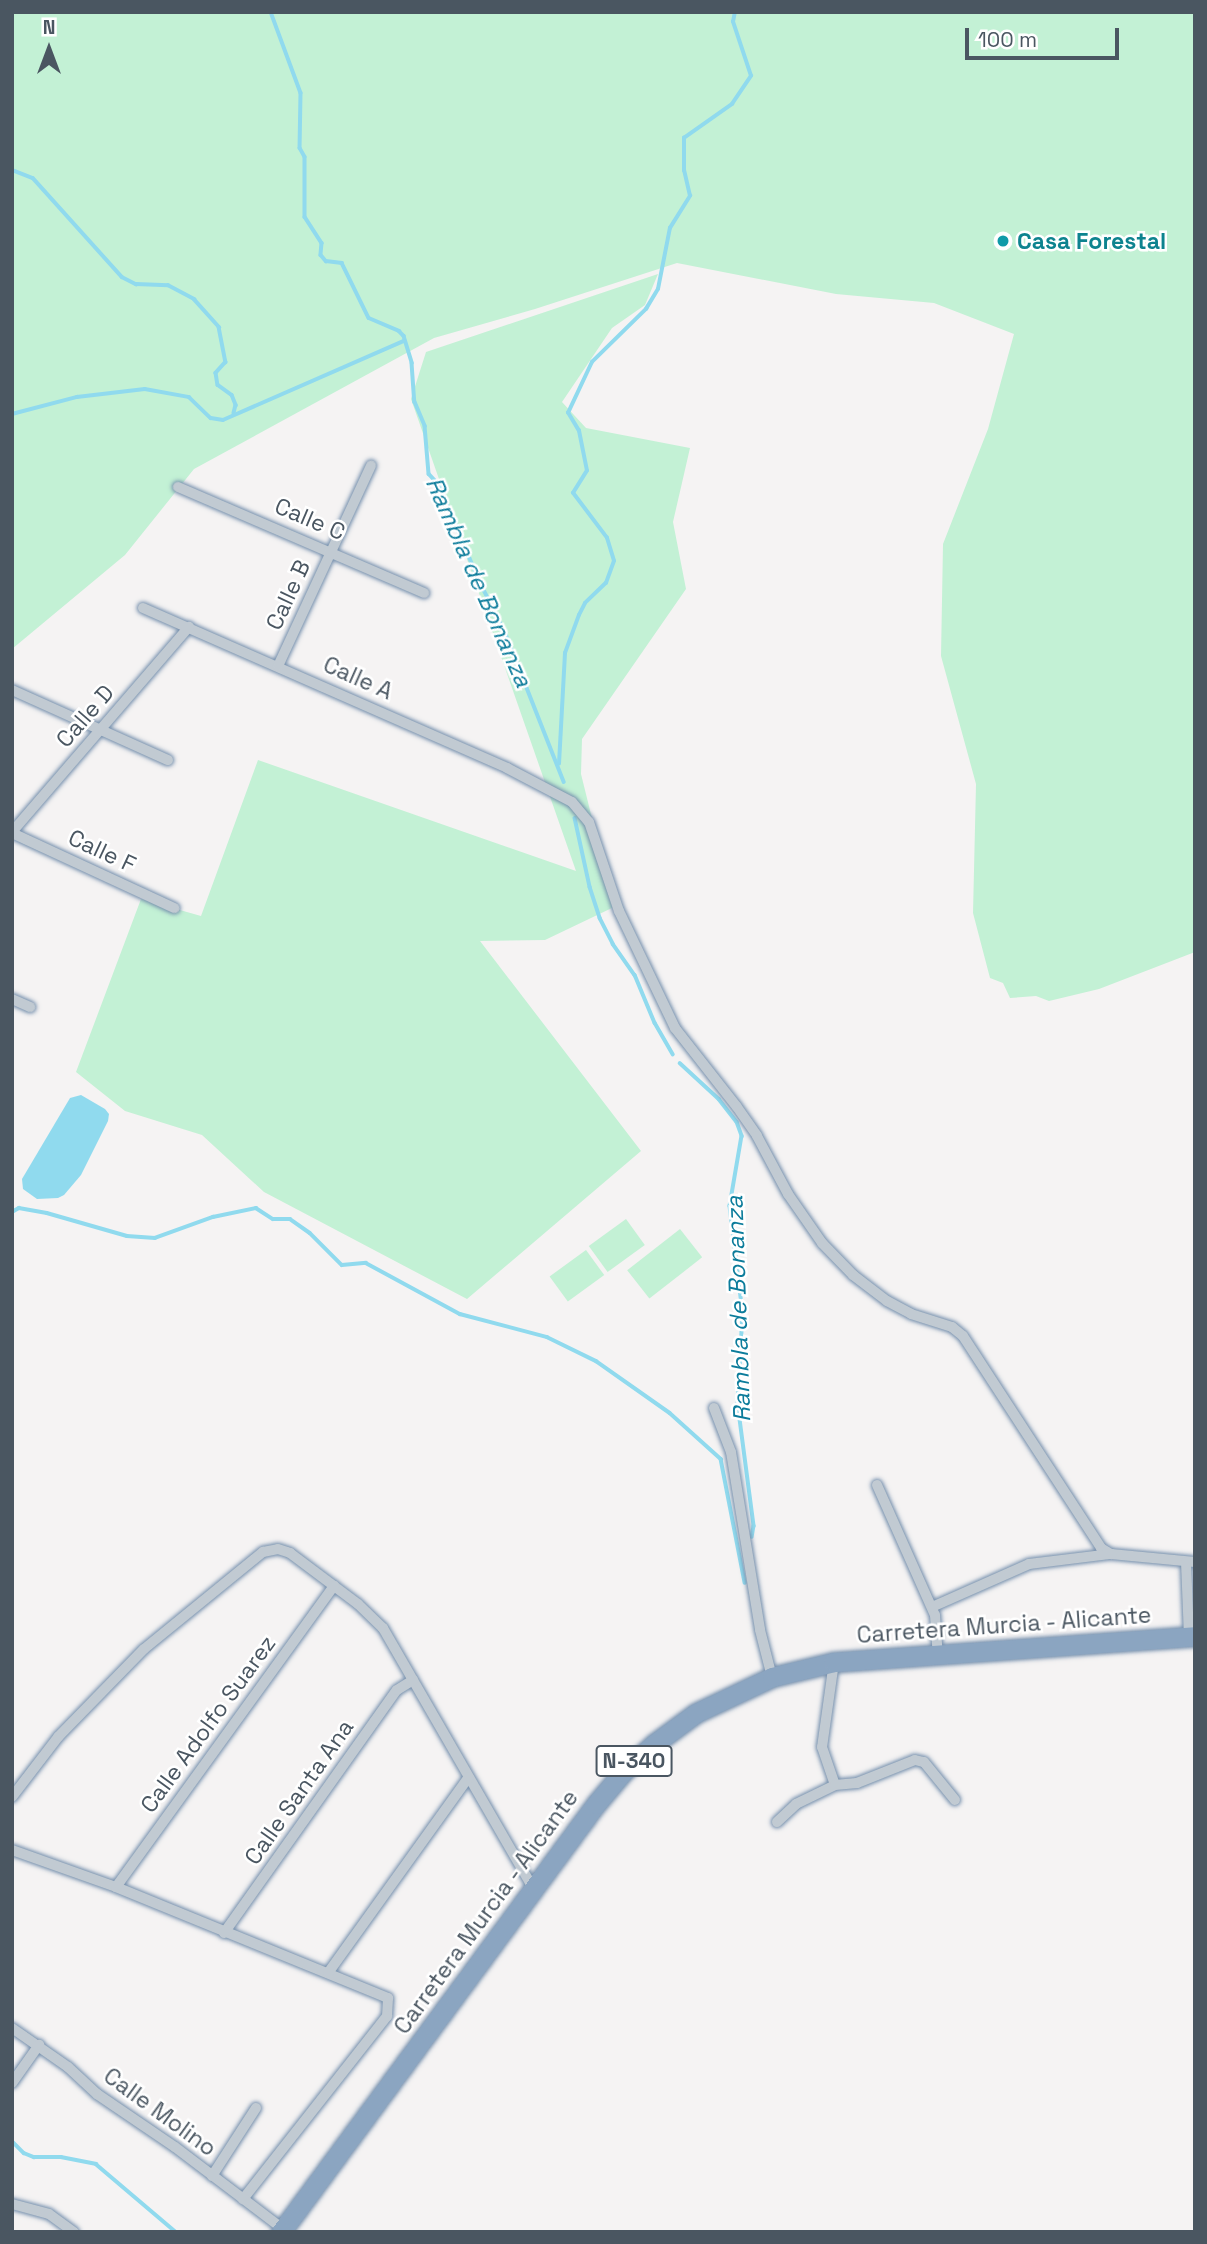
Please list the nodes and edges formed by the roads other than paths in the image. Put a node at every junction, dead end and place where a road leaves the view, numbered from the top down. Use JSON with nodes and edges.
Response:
{"nodes":[{"id":1,"x":371,"y":466,"type":"dead end"},
{"id":2,"x":178,"y":487,"type":"dead end"},
{"id":3,"x":332,"y":551,"type":"junction"},
{"id":4,"x":424,"y":593,"type":"dead end"},
{"id":5,"x":143,"y":608,"type":"dead end"},
{"id":6,"x":190,"y":627,"type":"junction"},
{"id":7,"x":278,"y":666,"type":"junction"},
{"id":8,"x":12,"y":690,"type":"edge"},
{"id":9,"x":100,"y":729,"type":"junction"},
{"id":10,"x":168,"y":760,"type":"dead end"},
{"id":11,"x":12,"y":832,"type":"edge"},
{"id":12,"x":174,"y":908,"type":"dead end"},
{"id":13,"x":12,"y":999,"type":"edge"},
{"id":14,"x":30,"y":1007,"type":"dead end"},
{"id":15,"x":714,"y":1408,"type":"dead end"},
{"id":16,"x":877,"y":1485,"type":"dead end"},
{"id":17,"x":1111,"y":1554,"type":"junction"},
{"id":18,"x":1190,"y":1562,"type":"edge"},
{"id":19,"x":334,"y":1586,"type":"junction"},
{"id":20,"x":932,"y":1607,"type":"junction"},
{"id":21,"x":1192,"y":1636,"type":"edge"},
{"id":22,"x":938,"y":1654,"type":"junction"},
{"id":23,"x":834,"y":1662,"type":"junction"},
{"id":24,"x":772,"y":1677,"type":"junction"},
{"id":25,"x":413,"y":1680,"type":"junction"},
{"id":26,"x":468,"y":1777,"type":"junction"},
{"id":27,"x":835,"y":1786,"type":"junction"},
{"id":28,"x":12,"y":1797,"type":"edge"},
{"id":29,"x":955,"y":1800,"type":"dead end"},
{"id":30,"x":777,"y":1822,"type":"dead end"},
{"id":31,"x":12,"y":1850,"type":"edge"},
{"id":32,"x":116,"y":1887,"type":"junction"},
{"id":33,"x":533,"y":1888,"type":"junction"},
{"id":34,"x":224,"y":1933,"type":"junction"},
{"id":35,"x":328,"y":1973,"type":"junction"},
{"id":36,"x":12,"y":2028,"type":"edge"},
{"id":37,"x":39,"y":2045,"type":"junction"},
{"id":38,"x":12,"y":2083,"type":"edge"},
{"id":39,"x":256,"y":2108,"type":"dead end"},
{"id":40,"x":212,"y":2176,"type":"junction"},
{"id":41,"x":243,"y":2199,"type":"junction"},
{"id":42,"x":12,"y":2204,"type":"edge"},
{"id":43,"x":282,"y":2230,"type":"edge"},
{"id":44,"x":74,"y":2232,"type":"edge"}],
"edges":[{"from":1,"to":3,"type":"street","name":"Calle B"},
{"from":2,"to":3,"type":"street","name":"Calle C"},
{"from":3,"to":4,"type":"street","name":"Calle C"},
{"from":3,"to":7,"type":"street","name":"Calle B"},
{"from":5,"to":6,"type":"street","name":"Calle A"},
{"from":6,"to":7,"type":"street","name":"Calle A"},
{"from":6,"to":9,"type":"street","name":"Calle D"},
{"from":7,"to":17,"type":"street","name":"Calle A"},
{"from":8,"to":9,"type":"street"},
{"from":9,"to":10,"type":"street"},
{"from":9,"to":11,"type":"street","name":"Calle D"},
{"from":11,"to":12,"type":"street","name":"Calle F"},
{"from":13,"to":14,"type":"street"},
{"from":15,"to":24,"type":"street"},
{"from":16,"to":20,"type":"street"},
{"from":17,"to":18,"type":"street"},
{"from":17,"to":20,"type":"street"},
{"from":18,"to":21,"type":"street"},
{"from":19,"to":25,"type":"street"},
{"from":19,"to":28,"type":"street"},
{"from":19,"to":32,"type":"street","name":"Calle Adolfo Suarez"},
{"from":20,"to":22,"type":"street"},
{"from":21,"to":22,"type":"highway","name":"Carretera Murcia - Alicante","number":"N-340"},
{"from":22,"to":23,"type":"highway","name":"Carretera Murcia - Alicante","number":"N-340"},
{"from":23,"to":24,"type":"highway","name":"Carretera Murcia - Alicante","number":"N-340"},
{"from":23,"to":27,"type":"street"},
{"from":24,"to":33,"type":"highway","name":"Carretera Murcia - Alicante","number":"N-340"},
{"from":25,"to":26,"type":"street"},
{"from":25,"to":34,"type":"street","name":"Calle Santa Ana"},
{"from":26,"to":33,"type":"street"},
{"from":26,"to":35,"type":"street"},
{"from":27,"to":29,"type":"street"},
{"from":27,"to":30,"type":"street"},
{"from":31,"to":32,"type":"street"},
{"from":32,"to":34,"type":"street"},
{"from":33,"to":43,"type":"highway","name":"Carretera Murcia - Alicante","number":"N-340"},
{"from":34,"to":35,"type":"street"},
{"from":35,"to":41,"type":"street"},
{"from":36,"to":37,"type":"street","name":"Calle Molino"},
{"from":37,"to":38,"type":"street"},
{"from":37,"to":40,"type":"street","name":"Calle Molino"},
{"from":39,"to":40,"type":"street"},
{"from":40,"to":41,"type":"street","name":"Calle Molino"},
{"from":41,"to":43,"type":"street","name":"Calle Molino"},
{"from":42,"to":44,"type":"street"}]}
